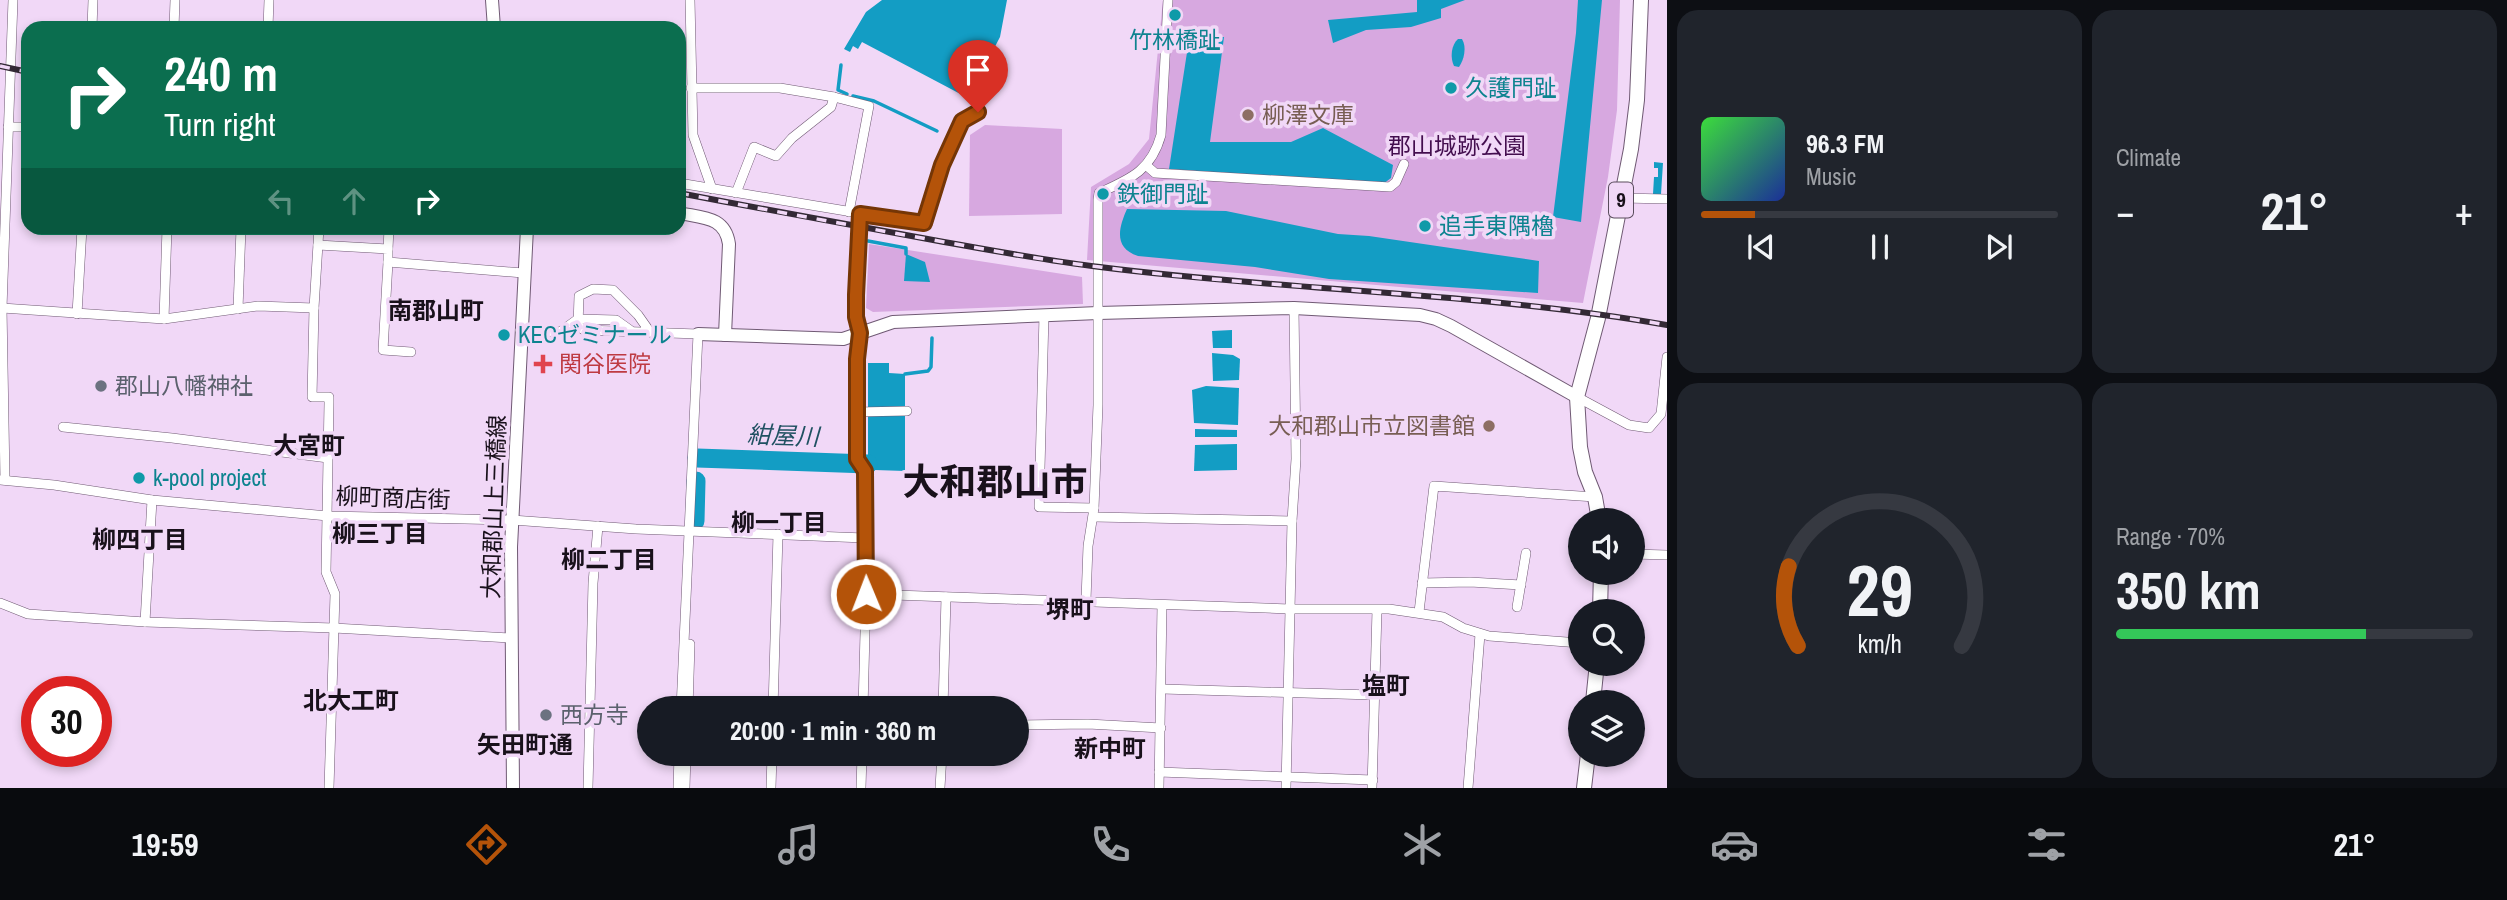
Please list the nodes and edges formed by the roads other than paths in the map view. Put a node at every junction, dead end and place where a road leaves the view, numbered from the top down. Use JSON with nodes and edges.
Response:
{"nodes":[{"id":1,"x":13,"y":0,"type":"edge"},
{"id":2,"x":93,"y":0,"type":"edge"},
{"id":3,"x":175,"y":0,"type":"edge"},
{"id":4,"x":269,"y":0,"type":"edge"},
{"id":5,"x":492,"y":0,"type":"edge"},
{"id":6,"x":690,"y":0,"type":"edge"},
{"id":7,"x":1168,"y":0,"type":"edge"},
{"id":8,"x":1641,"y":0,"type":"edge"},
{"id":9,"x":92,"y":21,"type":"edge"},
{"id":10,"x":174,"y":21,"type":"edge"},
{"id":11,"x":268,"y":21,"type":"edge"},
{"id":12,"x":494,"y":21,"type":"edge"},
{"id":13,"x":691,"y":88,"type":"junction"},
{"id":14,"x":834,"y":97,"type":"junction"},
{"id":15,"x":978,"y":112,"type":"dead end"},
{"id":16,"x":5,"y":115,"type":"edge"},
{"id":17,"x":8,"y":127,"type":"junction"},
{"id":18,"x":21,"y":127,"type":"edge"},
{"id":19,"x":1404,"y":164,"type":"dead end"},
{"id":20,"x":1147,"y":166,"type":"junction"},
{"id":21,"x":3,"y":182,"type":"edge"},
{"id":22,"x":686,"y":184,"type":"edge"},
{"id":23,"x":712,"y":189,"type":"junction"},
{"id":24,"x":736,"y":193,"type":"junction"},
{"id":25,"x":1622,"y":198,"type":"junction"},
{"id":26,"x":1667,"y":200,"type":"edge"},
{"id":27,"x":849,"y":212,"type":"junction"},
{"id":28,"x":686,"y":214,"type":"edge"},
{"id":29,"x":860,"y":214,"type":"junction"},
{"id":30,"x":82,"y":235,"type":"edge"},
{"id":31,"x":167,"y":235,"type":"edge"},
{"id":32,"x":241,"y":235,"type":"edge"},
{"id":33,"x":319,"y":235,"type":"edge"},
{"id":34,"x":389,"y":235,"type":"edge"},
{"id":35,"x":526,"y":235,"type":"edge"},
{"id":36,"x":2,"y":243,"type":"edge"},
{"id":37,"x":318,"y":245,"type":"junction"},
{"id":38,"x":388,"y":249,"type":"junction"},
{"id":39,"x":388,"y":262,"type":"junction"},
{"id":40,"x":523,"y":273,"type":"junction"},
{"id":41,"x":2,"y":308,"type":"junction"},
{"id":42,"x":314,"y":308,"type":"junction"},
{"id":43,"x":1294,"y":308,"type":"junction"},
{"id":44,"x":238,"y":309,"type":"junction"},
{"id":45,"x":1098,"y":313,"type":"junction"},
{"id":46,"x":77,"y":314,"type":"junction"},
{"id":47,"x":1044,"y":315,"type":"junction"},
{"id":48,"x":578,"y":318,"type":"junction"},
{"id":49,"x":164,"y":319,"type":"junction"},
{"id":50,"x":520,"y":330,"type":"junction"},
{"id":51,"x":650,"y":332,"type":"junction"},
{"id":52,"x":860,"y":333,"type":"junction"},
{"id":53,"x":698,"y":334,"type":"junction"},
{"id":54,"x":724,"y":335,"type":"junction"},
{"id":55,"x":411,"y":352,"type":"dead end"},
{"id":56,"x":1667,"y":357,"type":"edge"},
{"id":57,"x":1,"y":368,"type":"edge"},
{"id":58,"x":1577,"y":397,"type":"junction"},
{"id":59,"x":907,"y":411,"type":"dead end"},
{"id":60,"x":857,"y":412,"type":"junction"},
{"id":61,"x":63,"y":426,"type":"dead end"},
{"id":62,"x":328,"y":458,"type":"junction"},
{"id":63,"x":2,"y":480,"type":"edge"},
{"id":64,"x":1595,"y":496,"type":"junction"},
{"id":65,"x":152,"y":500,"type":"junction"},
{"id":66,"x":1597,"y":508,"type":"edge"},
{"id":67,"x":1094,"y":512,"type":"junction"},
{"id":68,"x":328,"y":516,"type":"junction"},
{"id":69,"x":512,"y":520,"type":"junction"},
{"id":70,"x":1292,"y":522,"type":"junction"},
{"id":71,"x":598,"y":526,"type":"junction"},
{"id":72,"x":688,"y":531,"type":"junction"},
{"id":73,"x":778,"y":534,"type":"junction"},
{"id":74,"x":865,"y":538,"type":"junction"},
{"id":75,"x":1526,"y":553,"type":"dead end"},
{"id":76,"x":1645,"y":554,"type":"edge"},
{"id":77,"x":1667,"y":555,"type":"edge"},
{"id":78,"x":687,"y":559,"type":"junction"},
{"id":79,"x":1422,"y":583,"type":"junction"},
{"id":80,"x":1521,"y":585,"type":"junction"},
{"id":81,"x":866,"y":594,"type":"junction"},
{"id":82,"x":946,"y":597,"type":"junction"},
{"id":83,"x":1086,"y":600,"type":"junction"},
{"id":84,"x":0,"y":603,"type":"edge"},
{"id":85,"x":1162,"y":605,"type":"junction"},
{"id":86,"x":1517,"y":607,"type":"dead end"},
{"id":87,"x":1290,"y":609,"type":"junction"},
{"id":88,"x":1377,"y":610,"type":"junction"},
{"id":89,"x":1419,"y":612,"type":"junction"},
{"id":90,"x":145,"y":622,"type":"junction"},
{"id":91,"x":334,"y":628,"type":"junction"},
{"id":92,"x":1480,"y":634,"type":"junction"},
{"id":93,"x":512,"y":638,"type":"junction"},
{"id":94,"x":1568,"y":643,"type":"edge"},
{"id":95,"x":1162,"y":689,"type":"junction"},
{"id":96,"x":1288,"y":694,"type":"junction"},
{"id":97,"x":1373,"y":695,"type":"junction"},
{"id":98,"x":682,"y":696,"type":"edge"},
{"id":99,"x":688,"y":696,"type":"edge"},
{"id":100,"x":773,"y":696,"type":"edge"},
{"id":101,"x":863,"y":696,"type":"edge"},
{"id":102,"x":943,"y":696,"type":"edge"},
{"id":103,"x":1029,"y":725,"type":"edge"},
{"id":104,"x":1161,"y":728,"type":"junction"},
{"id":105,"x":679,"y":766,"type":"edge"},
{"id":106,"x":686,"y":766,"type":"edge"},
{"id":107,"x":772,"y":766,"type":"edge"},
{"id":108,"x":862,"y":766,"type":"edge"},
{"id":109,"x":941,"y":766,"type":"edge"},
{"id":110,"x":1586,"y":767,"type":"edge"},
{"id":111,"x":1159,"y":772,"type":"junction"},
{"id":112,"x":1286,"y":776,"type":"junction"},
{"id":113,"x":1372,"y":784,"type":"edge"},
{"id":114,"x":329,"y":788,"type":"edge"},
{"id":115,"x":513,"y":788,"type":"edge"},
{"id":116,"x":588,"y":788,"type":"edge"},
{"id":117,"x":678,"y":788,"type":"edge"},
{"id":118,"x":685,"y":788,"type":"edge"},
{"id":119,"x":771,"y":788,"type":"edge"},
{"id":120,"x":861,"y":788,"type":"edge"},
{"id":121,"x":940,"y":788,"type":"edge"},
{"id":122,"x":1159,"y":788,"type":"edge"},
{"id":123,"x":1286,"y":788,"type":"edge"},
{"id":124,"x":1468,"y":788,"type":"edge"},
{"id":125,"x":1584,"y":788,"type":"edge"}],
"edges":[{"from":1,"to":16,"type":"street"},
{"from":2,"to":9,"type":"street"},
{"from":3,"to":10,"type":"street"},
{"from":4,"to":11,"type":"street"},
{"from":5,"to":12,"type":"street"},
{"from":6,"to":13,"type":"street"},
{"from":7,"to":20,"type":"street"},
{"from":8,"to":25,"type":"main road","number":"9"},
{"from":13,"to":14,"type":"street"},
{"from":13,"to":23,"type":"street"},
{"from":14,"to":24,"type":"street"},
{"from":14,"to":27,"type":"street"},
{"from":15,"to":29,"type":"street"},
{"from":16,"to":17,"type":"street"},
{"from":17,"to":18,"type":"street"},
{"from":17,"to":21,"type":"street"},
{"from":19,"to":20,"type":"street"},
{"from":20,"to":45,"type":"street"},
{"from":21,"to":36,"type":"street"},
{"from":22,"to":23,"type":"street"},
{"from":23,"to":24,"type":"street"},
{"from":24,"to":27,"type":"street"},
{"from":25,"to":26,"type":"street"},
{"from":25,"to":58,"type":"main road","number":"9"},
{"from":27,"to":29,"type":"street"},
{"from":28,"to":54,"type":"street"},
{"from":29,"to":52,"type":"street"},
{"from":30,"to":46,"type":"street"},
{"from":31,"to":49,"type":"street"},
{"from":32,"to":44,"type":"street"},
{"from":33,"to":37,"type":"street"},
{"from":34,"to":38,"type":"street"},
{"from":35,"to":40,"type":"street","name":"大和郡山上三橋線"},
{"from":36,"to":41,"type":"street"},
{"from":37,"to":38,"type":"street"},
{"from":37,"to":42,"type":"street"},
{"from":38,"to":39,"type":"street"},
{"from":39,"to":40,"type":"street"},
{"from":39,"to":55,"type":"street"},
{"from":40,"to":50,"type":"street","name":"大和郡山上三橋線"},
{"from":41,"to":46,"type":"street"},
{"from":41,"to":57,"type":"street"},
{"from":42,"to":44,"type":"street"},
{"from":42,"to":62,"type":"street"},
{"from":43,"to":45,"type":"street"},
{"from":43,"to":58,"type":"street"},
{"from":43,"to":70,"type":"street"},
{"from":44,"to":49,"type":"street"},
{"from":45,"to":47,"type":"street"},
{"from":45,"to":67,"type":"street"},
{"from":46,"to":49,"type":"street"},
{"from":47,"to":52,"type":"street"},
{"from":47,"to":67,"type":"street"},
{"from":48,"to":50,"type":"street"},
{"from":48,"to":51,"type":"street"},
{"from":48,"to":51,"type":"street"},
{"from":50,"to":69,"type":"street","name":"大和郡山上三橋線"},
{"from":51,"to":53,"type":"street"},
{"from":52,"to":54,"type":"street"},
{"from":52,"to":60,"type":"street"},
{"from":53,"to":54,"type":"street"},
{"from":53,"to":72,"type":"street"},
{"from":56,"to":58,"type":"street"},
{"from":57,"to":63,"type":"street"},
{"from":58,"to":64,"type":"main road","number":"9"},
{"from":59,"to":60,"type":"street"},
{"from":60,"to":74,"type":"street"},
{"from":61,"to":62,"type":"street"},
{"from":62,"to":68,"type":"street"},
{"from":63,"to":65,"type":"street","name":"柳町商店街"},
{"from":64,"to":66,"type":"main road","number":"9"},
{"from":64,"to":79,"type":"street"},
{"from":65,"to":68,"type":"street","name":"柳町商店街"},
{"from":65,"to":90,"type":"street"},
{"from":67,"to":70,"type":"street"},
{"from":67,"to":83,"type":"street"},
{"from":68,"to":69,"type":"street","name":"柳町商店街"},
{"from":68,"to":91,"type":"street"},
{"from":69,"to":71,"type":"street","name":"柳町商店街"},
{"from":69,"to":93,"type":"street","name":"大和郡山上三橋線"},
{"from":70,"to":87,"type":"street"},
{"from":71,"to":72,"type":"street","name":"柳町商店街"},
{"from":71,"to":116,"type":"street"},
{"from":72,"to":73,"type":"street","name":"柳町商店街"},
{"from":72,"to":78,"type":"street"},
{"from":73,"to":74,"type":"street","name":"柳町商店街"},
{"from":73,"to":100,"type":"street"},
{"from":74,"to":81,"type":"street"},
{"from":75,"to":80,"type":"street"},
{"from":76,"to":77,"type":"street"},
{"from":78,"to":98,"type":"street"},
{"from":78,"to":99,"type":"street"},
{"from":79,"to":80,"type":"street"},
{"from":79,"to":89,"type":"street"},
{"from":80,"to":86,"type":"street"},
{"from":81,"to":82,"type":"street"},
{"from":81,"to":101,"type":"street"},
{"from":82,"to":83,"type":"street"},
{"from":82,"to":102,"type":"street"},
{"from":83,"to":85,"type":"street"},
{"from":84,"to":90,"type":"street"},
{"from":85,"to":87,"type":"street"},
{"from":85,"to":95,"type":"street"},
{"from":87,"to":88,"type":"street"},
{"from":87,"to":96,"type":"street"},
{"from":88,"to":89,"type":"street"},
{"from":88,"to":97,"type":"street"},
{"from":89,"to":92,"type":"street"},
{"from":90,"to":91,"type":"street"},
{"from":91,"to":93,"type":"street"},
{"from":91,"to":114,"type":"street"},
{"from":92,"to":94,"type":"street"},
{"from":92,"to":124,"type":"street"},
{"from":93,"to":115,"type":"street","name":"大和郡山上三橋線"},
{"from":95,"to":96,"type":"street"},
{"from":95,"to":104,"type":"street"},
{"from":96,"to":97,"type":"street"},
{"from":96,"to":112,"type":"street"},
{"from":97,"to":113,"type":"street"},
{"from":103,"to":104,"type":"street"},
{"from":104,"to":111,"type":"street"},
{"from":105,"to":117,"type":"street"},
{"from":106,"to":118,"type":"street"},
{"from":107,"to":119,"type":"street"},
{"from":108,"to":120,"type":"street"},
{"from":109,"to":121,"type":"street"},
{"from":110,"to":125,"type":"main road"},
{"from":111,"to":112,"type":"street"},
{"from":111,"to":122,"type":"street"},
{"from":112,"to":113,"type":"street"},
{"from":112,"to":123,"type":"street"}]}
